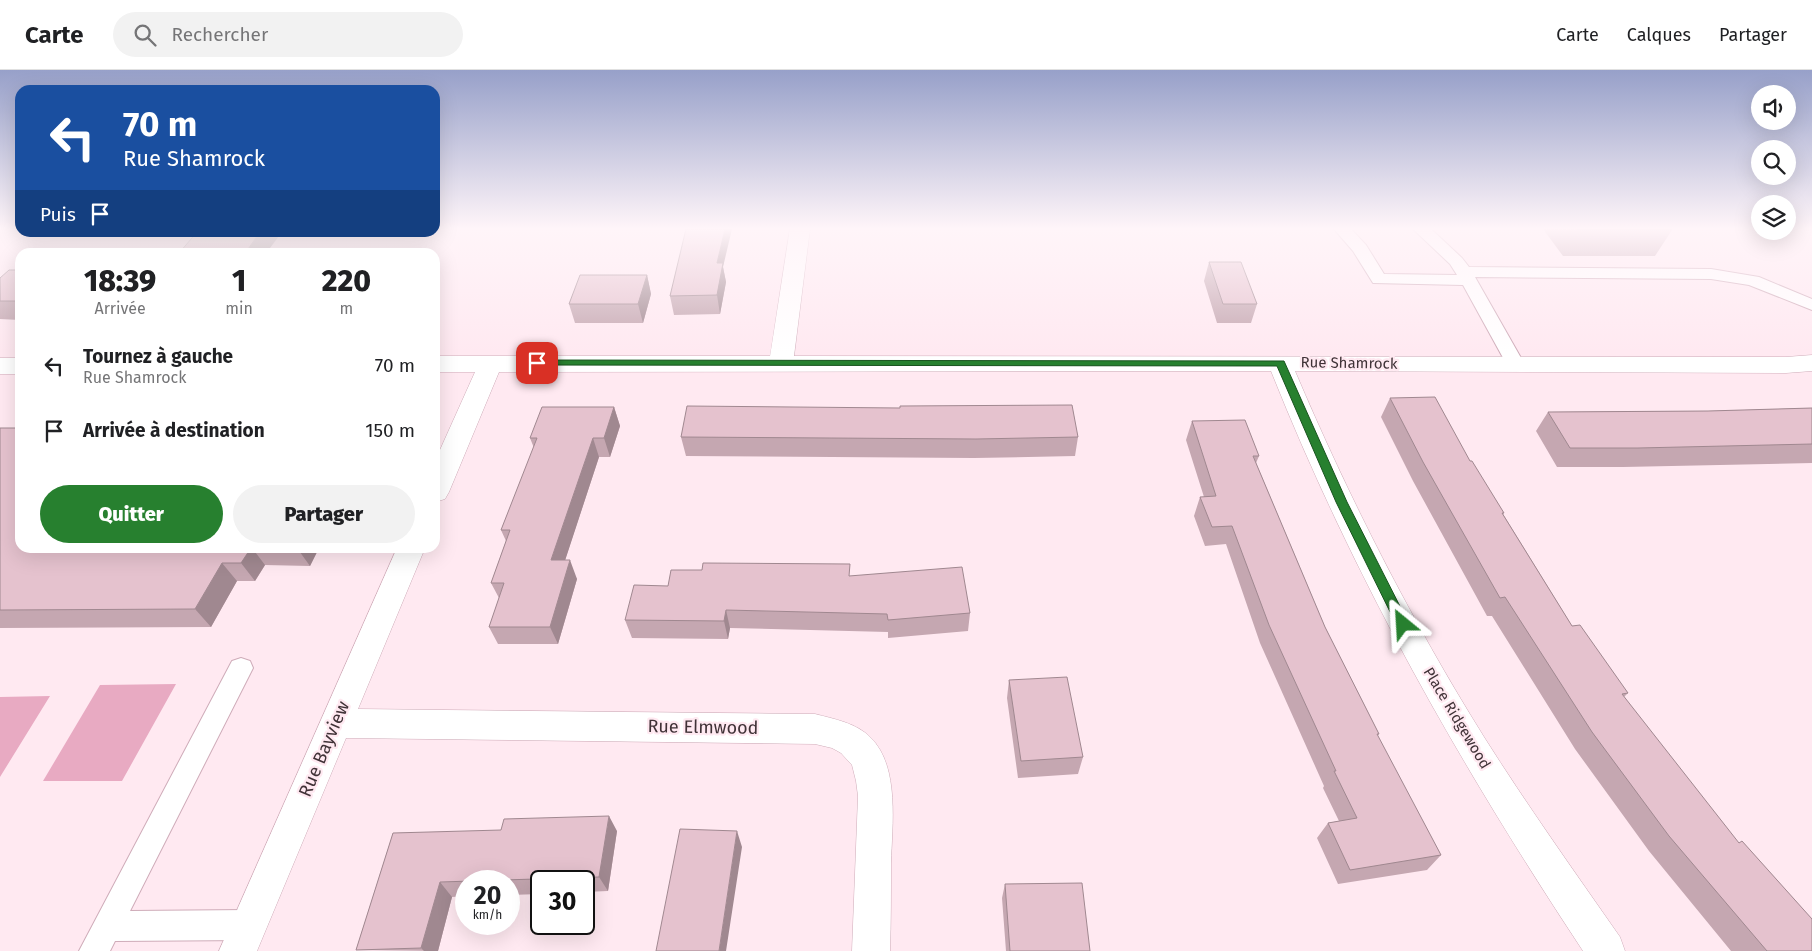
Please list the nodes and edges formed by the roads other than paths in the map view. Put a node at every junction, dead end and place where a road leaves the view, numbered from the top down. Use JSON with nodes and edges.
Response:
{"nodes":[{"id":1,"x":795,"y":270,"type":"edge"},
{"id":2,"x":1373,"y":270,"type":"edge"},
{"id":3,"x":1462,"y":270,"type":"edge"},
{"id":4,"x":1466,"y":276,"type":"junction"},
{"id":5,"x":1812,"y":306,"type":"edge"},
{"id":6,"x":1280,"y":363,"type":"junction"},
{"id":7,"x":1812,"y":363,"type":"edge"},
{"id":8,"x":440,"y":364,"type":"edge"},
{"id":9,"x":490,"y":364,"type":"junction"},
{"id":10,"x":782,"y":364,"type":"junction"},
{"id":11,"x":1516,"y":365,"type":"junction"},
{"id":12,"x":0,"y":366,"type":"edge"},
{"id":13,"x":15,"y":366,"type":"edge"},
{"id":14,"x":440,"y":480,"type":"edge"},
{"id":15,"x":409,"y":553,"type":"edge"},
{"id":16,"x":241,"y":668,"type":"dead end"},
{"id":17,"x":335,"y":723,"type":"junction"},
{"id":18,"x":101,"y":938,"type":"edge"},
{"id":19,"x":244,"y":938,"type":"edge"},
{"id":20,"x":871,"y":951,"type":"edge"},
{"id":21,"x":1606,"y":951,"type":"edge"}],
"edges":[{"from":1,"to":10,"type":"street"},
{"from":2,"to":4,"type":"lane"},
{"from":3,"to":4,"type":"lane"},
{"from":4,"to":5,"type":"lane"},
{"from":4,"to":11,"type":"lane"},
{"from":6,"to":10,"type":"street","name":"Rue Shamrock"},
{"from":6,"to":11,"type":"street","name":"Rue Shamrock"},
{"from":6,"to":21,"type":"street","name":"Place Ridgewood"},
{"from":7,"to":11,"type":"street","name":"Rue Shamrock"},
{"from":8,"to":9,"type":"street","name":"Rue Shamrock"},
{"from":9,"to":10,"type":"street","name":"Rue Shamrock"},
{"from":9,"to":14,"type":"street"},
{"from":12,"to":13,"type":"street"},
{"from":15,"to":17,"type":"street","name":"Rue Bayview"},
{"from":16,"to":18,"type":"lane"},
{"from":17,"to":19,"type":"street","name":"Rue Bayview"},
{"from":17,"to":20,"type":"street","name":"Rue Elmwood"},
{"from":18,"to":19,"type":"lane"}]}
